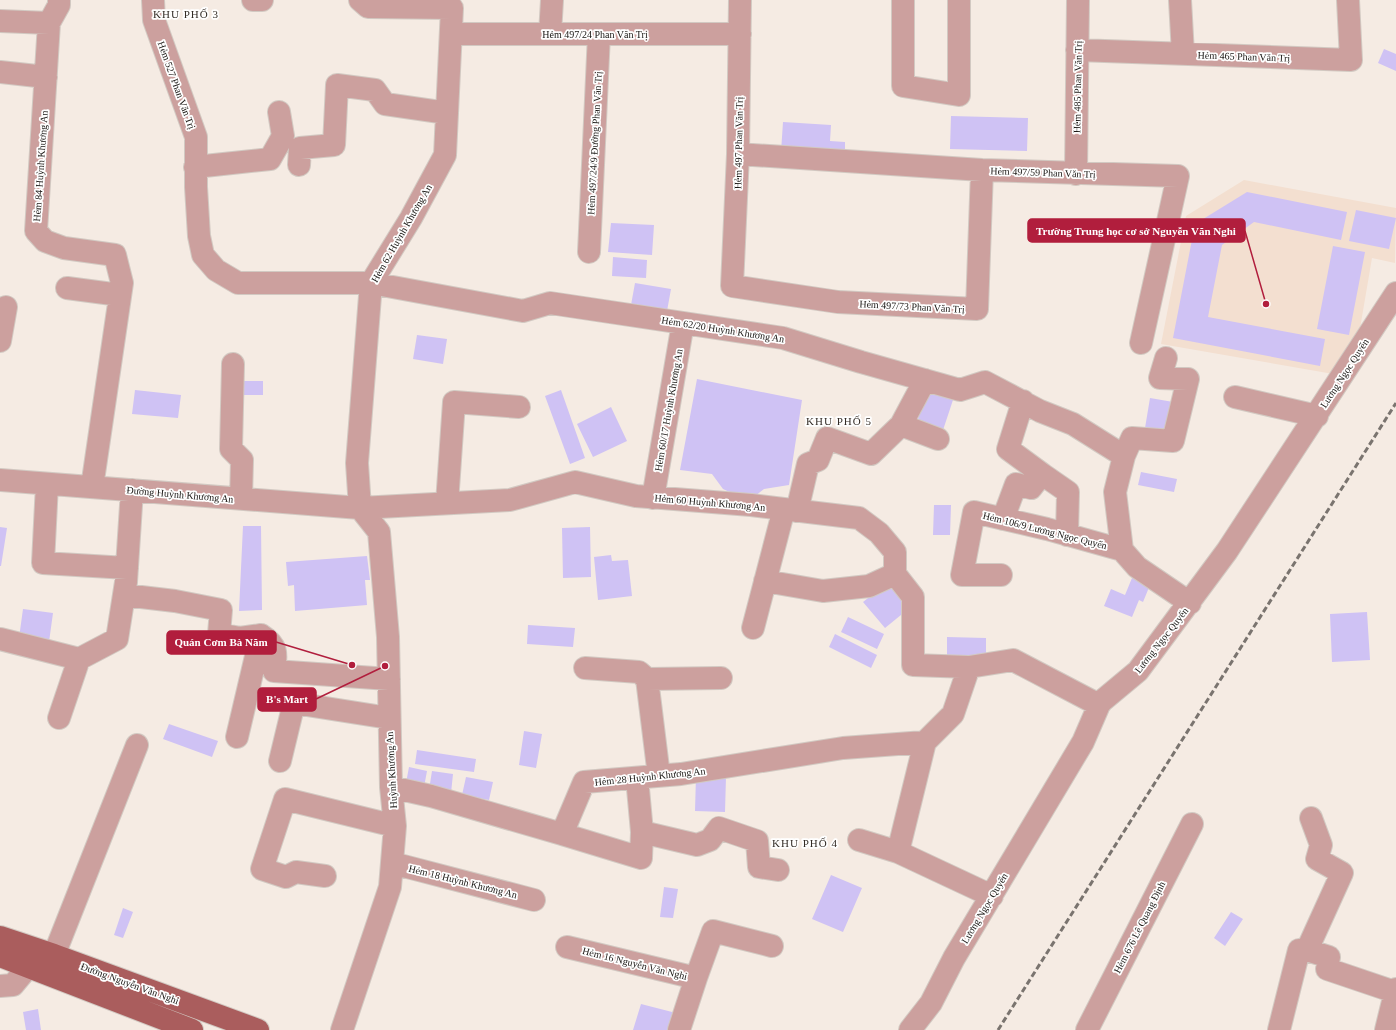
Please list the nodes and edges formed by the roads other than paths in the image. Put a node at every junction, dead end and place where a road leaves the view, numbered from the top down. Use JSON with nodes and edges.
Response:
{"nodes":[{"id":1,"x":59,"y":0,"type":"edge"},
{"id":2,"x":153,"y":0,"type":"edge"},
{"id":3,"x":253,"y":0,"type":"edge"},
{"id":4,"x":262,"y":0,"type":"edge"},
{"id":5,"x":360,"y":0,"type":"edge"},
{"id":6,"x":552,"y":0,"type":"edge"},
{"id":7,"x":740,"y":0,"type":"edge"},
{"id":8,"x":903,"y":0,"type":"edge"},
{"id":9,"x":959,"y":0,"type":"edge"},
{"id":10,"x":1078,"y":0,"type":"edge"},
{"id":11,"x":1180,"y":0,"type":"edge"},
{"id":12,"x":1348,"y":0,"type":"edge"},
{"id":13,"x":0,"y":21,"type":"edge"},
{"id":14,"x":49,"y":23,"type":"junction"},
{"id":15,"x":451,"y":34,"type":"junction"},
{"id":16,"x":550,"y":34,"type":"junction"},
{"id":17,"x":599,"y":34,"type":"junction"},
{"id":18,"x":740,"y":34,"type":"junction"},
{"id":19,"x":1077,"y":50,"type":"junction"},
{"id":20,"x":1183,"y":54,"type":"junction"},
{"id":21,"x":0,"y":72,"type":"edge"},
{"id":22,"x":46,"y":77,"type":"junction"},
{"id":23,"x":279,"y":112,"type":"dead end"},
{"id":24,"x":447,"y":113,"type":"junction"},
{"id":25,"x":738,"y":154,"type":"junction"},
{"id":26,"x":299,"y":165,"type":"dead end"},
{"id":27,"x":196,"y":167,"type":"junction"},
{"id":28,"x":982,"y":170,"type":"junction"},
{"id":29,"x":1076,"y":174,"type":"junction"},
{"id":30,"x":589,"y":252,"type":"dead end"},
{"id":31,"x":371,"y":283,"type":"junction"},
{"id":32,"x":732,"y":286,"type":"joint"},
{"id":33,"x":66,"y":288,"type":"dead end"},
{"id":34,"x":1396,"y":293,"type":"edge"},
{"id":35,"x":120,"y":294,"type":"junction"},
{"id":36,"x":6,"y":307,"type":"dead end"},
{"id":37,"x":683,"y":323,"type":"junction"},
{"id":38,"x":0,"y":340,"type":"edge"},
{"id":39,"x":1141,"y":343,"type":"dead end"},
{"id":40,"x":1166,"y":358,"type":"dead end"},
{"id":41,"x":233,"y":364,"type":"dead end"},
{"id":42,"x":925,"y":380,"type":"junction"},
{"id":43,"x":1235,"y":397,"type":"dead end"},
{"id":44,"x":1023,"y":401,"type":"junction"},
{"id":45,"x":519,"y":407,"type":"dead end"},
{"id":46,"x":1317,"y":416,"type":"junction"},
{"id":47,"x":901,"y":425,"type":"junction"},
{"id":48,"x":938,"y":439,"type":"dead end"},
{"id":49,"x":1124,"y":456,"type":"junction"},
{"id":50,"x":1042,"y":474,"type":"junction"},
{"id":51,"x":0,"y":480,"type":"edge"},
{"id":52,"x":47,"y":484,"type":"junction"},
{"id":53,"x":92,"y":487,"type":"junction"},
{"id":54,"x":132,"y":490,"type":"junction"},
{"id":55,"x":653,"y":498,"type":"junction"},
{"id":56,"x":241,"y":499,"type":"junction"},
{"id":57,"x":447,"y":503,"type":"junction"},
{"id":58,"x":360,"y":508,"type":"junction"},
{"id":59,"x":791,"y":510,"type":"junction"},
{"id":60,"x":1003,"y":519,"type":"junction"},
{"id":61,"x":1067,"y":535,"type":"junction"},
{"id":62,"x":1122,"y":550,"type":"junction"},
{"id":63,"x":127,"y":568,"type":"junction"},
{"id":64,"x":895,"y":574,"type":"junction"},
{"id":65,"x":1001,"y":575,"type":"dead end"},
{"id":66,"x":765,"y":581,"type":"junction"},
{"id":67,"x":124,"y":595,"type":"junction"},
{"id":68,"x":1190,"y":603,"type":"junction"},
{"id":69,"x":753,"y":628,"type":"dead end"},
{"id":70,"x":261,"y":634,"type":"junction"},
{"id":71,"x":0,"y":640,"type":"edge"},
{"id":72,"x":79,"y":659,"type":"junction"},
{"id":73,"x":969,"y":667,"type":"junction"},
{"id":74,"x":585,"y":668,"type":"dead end"},
{"id":75,"x":389,"y":678,"type":"junction"},
{"id":76,"x":722,"y":678,"type":"dead end"},
{"id":77,"x":647,"y":679,"type":"junction"},
{"id":78,"x":1099,"y":705,"type":"junction"},
{"id":79,"x":59,"y":718,"type":"dead end"},
{"id":80,"x":389,"y":718,"type":"junction"},
{"id":81,"x":237,"y":737,"type":"dead end"},
{"id":82,"x":925,"y":742,"type":"junction"},
{"id":83,"x":137,"y":745,"type":"dead end"},
{"id":84,"x":280,"y":761,"type":"dead end"},
{"id":85,"x":659,"y":776,"type":"junction"},
{"id":86,"x":637,"y":778,"type":"junction"},
{"id":87,"x":391,"y":786,"type":"junction"},
{"id":88,"x":1311,"y":818,"type":"dead end"},
{"id":89,"x":1192,"y":824,"type":"dead end"},
{"id":90,"x":395,"y":826,"type":"junction"},
{"id":91,"x":642,"y":832,"type":"junction"},
{"id":92,"x":562,"y":834,"type":"junction"},
{"id":93,"x":860,"y":840,"type":"dead end"},
{"id":94,"x":898,"y":852,"type":"junction"},
{"id":95,"x":392,"y":863,"type":"junction"},
{"id":96,"x":778,"y":870,"type":"dead end"},
{"id":97,"x":325,"y":876,"type":"dead end"},
{"id":98,"x":992,"y":896,"type":"junction"},
{"id":99,"x":534,"y":900,"type":"dead end"},
{"id":100,"x":0,"y":938,"type":"edge"},
{"id":101,"x":772,"y":946,"type":"dead end"},
{"id":102,"x":567,"y":947,"type":"dead end"},
{"id":103,"x":1307,"y":950,"type":"junction"},
{"id":104,"x":54,"y":955,"type":"junction"},
{"id":105,"x":0,"y":956,"type":"edge"},
{"id":106,"x":28,"y":967,"type":"junction"},
{"id":107,"x":696,"y":978,"type":"junction"},
{"id":108,"x":0,"y":986,"type":"edge"},
{"id":109,"x":1396,"y":991,"type":"edge"},
{"id":110,"x":192,"y":1030,"type":"edge"},
{"id":111,"x":258,"y":1030,"type":"edge"},
{"id":112,"x":342,"y":1030,"type":"edge"},
{"id":113,"x":679,"y":1030,"type":"edge"},
{"id":114,"x":910,"y":1030,"type":"edge"},
{"id":115,"x":1087,"y":1030,"type":"edge"},
{"id":116,"x":1279,"y":1030,"type":"edge"},
{"id":117,"x":1386,"y":1030,"type":"edge"}],
"edges":[{"from":1,"to":14,"type":"street","name":"Hẻm 84 Huỳnh Khương An"},
{"from":2,"to":27,"type":"street","name":"Hẻm 527 Phan Văn Trị"},
{"from":3,"to":4,"type":"street"},
{"from":5,"to":15,"type":"street","name":"Hẻm 62 Huỳnh Khương An"},
{"from":6,"to":16,"type":"street"},
{"from":7,"to":18,"type":"street","name":"Hẻm 497 Phan Văn Trị"},
{"from":8,"to":9,"type":"street"},
{"from":10,"to":19,"type":"street","name":"Hẻm 485 Phan Văn Trị"},
{"from":11,"to":20,"type":"street"},
{"from":12,"to":20,"type":"street","name":"Hẻm 465 Phan Văn Trị"},
{"from":13,"to":14,"type":"street"},
{"from":14,"to":22,"type":"street","name":"Hẻm 84 Huỳnh Khương An"},
{"from":15,"to":16,"type":"street","name":"Hẻm 497/24 Phan Văn Trị"},
{"from":15,"to":24,"type":"street","name":"Hẻm 62 Huỳnh Khương An"},
{"from":16,"to":17,"type":"street","name":"Hẻm 497/24 Phan Văn Trị"},
{"from":17,"to":18,"type":"street","name":"Hẻm 497/24 Phan Văn Trị"},
{"from":17,"to":30,"type":"street","name":"Hẻm 497/24/9 Đường Phan Văn Trị"},
{"from":18,"to":25,"type":"street","name":"Hẻm 497 Phan Văn Trị"},
{"from":19,"to":20,"type":"street","name":"Hẻm 465 Phan Văn Trị"},
{"from":19,"to":29,"type":"street","name":"Hẻm 485 Phan Văn Trị"},
{"from":21,"to":22,"type":"street"},
{"from":22,"to":35,"type":"street","name":"Hẻm 84 Huỳnh Khương An"},
{"from":23,"to":27,"type":"street"},
{"from":24,"to":26,"type":"street"},
{"from":24,"to":31,"type":"street","name":"Hẻm 62 Huỳnh Khương An"},
{"from":25,"to":28,"type":"street","name":"Hẻm 497/59 Phan Văn Trị"},
{"from":25,"to":32,"type":"street","name":"Hẻm 497 Phan Văn Trị"},
{"from":27,"to":31,"type":"street","name":"Hẻm 527 Phan Văn Trị"},
{"from":28,"to":29,"type":"street","name":"Hẻm 497/59 Phan Văn Trị"},
{"from":28,"to":32,"type":"street","name":"Hẻm 497/73 Phan Văn Trị"},
{"from":29,"to":39,"type":"street","name":"Hẻm 497/59 Phan Văn Trị"},
{"from":31,"to":37,"type":"street","name":"Hẻm 62/20 Huỳnh Khương An"},
{"from":31,"to":58,"type":"street","name":"Hẻm 62 Huỳnh Khương An"},
{"from":33,"to":35,"type":"street"},
{"from":34,"to":46,"type":"street","name":"Lương Ngọc Quyến"},
{"from":35,"to":53,"type":"street","name":"Hẻm 84 Huỳnh Khương An"},
{"from":36,"to":38,"type":"street"},
{"from":37,"to":42,"type":"street","name":"Hẻm 62/20 Huỳnh Khương An"},
{"from":37,"to":55,"type":"street","name":"Hẻm 60/17 Huỳnh Khương An"},
{"from":40,"to":49,"type":"street"},
{"from":41,"to":56,"type":"street"},
{"from":42,"to":44,"type":"street","name":"Hẻm 62/20 Huỳnh Khương An"},
{"from":42,"to":47,"type":"street"},
{"from":43,"to":46,"type":"street"},
{"from":44,"to":49,"type":"street","name":"Hẻm 62/20 Huỳnh Khương An"},
{"from":44,"to":50,"type":"street"},
{"from":45,"to":57,"type":"street"},
{"from":46,"to":68,"type":"street","name":"Lương Ngọc Quyến"},
{"from":47,"to":48,"type":"street"},
{"from":47,"to":59,"type":"street"},
{"from":49,"to":62,"type":"street"},
{"from":50,"to":60,"type":"street"},
{"from":50,"to":61,"type":"street"},
{"from":51,"to":52,"type":"street","name":"Đường Huỳnh Khương An"},
{"from":52,"to":53,"type":"street","name":"Đường Huỳnh Khương An"},
{"from":52,"to":63,"type":"street"},
{"from":53,"to":54,"type":"street","name":"Đường Huỳnh Khương An"},
{"from":54,"to":56,"type":"street","name":"Đường Huỳnh Khương An"},
{"from":54,"to":63,"type":"street"},
{"from":55,"to":57,"type":"street","name":"Hẻm 60 Huỳnh Khương An"},
{"from":55,"to":59,"type":"street","name":"Hẻm 60 Huỳnh Khương An"},
{"from":56,"to":58,"type":"street","name":"Đường Huỳnh Khương An"},
{"from":57,"to":58,"type":"street","name":"Hẻm 60 Huỳnh Khương An"},
{"from":58,"to":75,"type":"street","name":"Huỳnh Khương An"},
{"from":59,"to":64,"type":"street","name":"Hẻm 60 Huỳnh Khương An"},
{"from":59,"to":66,"type":"street"},
{"from":60,"to":61,"type":"street","name":"Hẻm 106/9 Lương Ngọc Quyến"},
{"from":60,"to":65,"type":"street","name":"Hẻm 106/9 Lương Ngọc Quyến"},
{"from":61,"to":62,"type":"street","name":"Hẻm 106/9 Lương Ngọc Quyến"},
{"from":62,"to":68,"type":"street"},
{"from":63,"to":67,"type":"street"},
{"from":64,"to":66,"type":"street"},
{"from":64,"to":73,"type":"street"},
{"from":66,"to":69,"type":"street"},
{"from":67,"to":70,"type":"street"},
{"from":67,"to":72,"type":"street"},
{"from":68,"to":78,"type":"street","name":"Lương Ngọc Quyến"},
{"from":70,"to":75,"type":"street"},
{"from":70,"to":81,"type":"street"},
{"from":71,"to":72,"type":"street"},
{"from":72,"to":79,"type":"street"},
{"from":73,"to":78,"type":"street"},
{"from":73,"to":82,"type":"street"},
{"from":74,"to":77,"type":"street"},
{"from":75,"to":80,"type":"street","name":"Huỳnh Khương An"},
{"from":76,"to":77,"type":"street"},
{"from":77,"to":85,"type":"street"},
{"from":78,"to":98,"type":"street","name":"Lương Ngọc Quyến"},
{"from":80,"to":84,"type":"street"},
{"from":80,"to":87,"type":"street","name":"Huỳnh Khương An"},
{"from":82,"to":85,"type":"street","name":"Hẻm 28 Huỳnh Khương An"},
{"from":82,"to":94,"type":"street"},
{"from":83,"to":104,"type":"street"},
{"from":85,"to":86,"type":"street","name":"Hẻm 28 Huỳnh Khương An"},
{"from":86,"to":91,"type":"street"},
{"from":86,"to":92,"type":"street","name":"Hẻm 28 Huỳnh Khương An"},
{"from":87,"to":90,"type":"street","name":"Huỳnh Khương An"},
{"from":87,"to":92,"type":"street"},
{"from":88,"to":103,"type":"street"},
{"from":89,"to":115,"type":"street","name":"Hẻm 676 Lê Quang Định"},
{"from":90,"to":95,"type":"street","name":"Huỳnh Khương An"},
{"from":90,"to":97,"type":"street"},
{"from":91,"to":92,"type":"street"},
{"from":91,"to":96,"type":"street"},
{"from":93,"to":94,"type":"street"},
{"from":94,"to":98,"type":"street"},
{"from":95,"to":99,"type":"street","name":"Hẻm 18 Huỳnh Khương An"},
{"from":95,"to":112,"type":"street","name":"Huỳnh Khương An"},
{"from":98,"to":114,"type":"street","name":"Lương Ngọc Quyến"},
{"from":100,"to":104,"type":"main road","name":"Đường Nguyễn Văn Nghi"},
{"from":101,"to":107,"type":"street"},
{"from":102,"to":107,"type":"street","name":"Hẻm 16 Nguyễn Văn Nghi"},
{"from":103,"to":109,"type":"street"},
{"from":103,"to":116,"type":"street"},
{"from":104,"to":111,"type":"main road","name":"Đường Nguyễn Văn Nghi"},
{"from":105,"to":106,"type":"main road","name":"Đường Nguyễn Văn Nghi"},
{"from":106,"to":108,"type":"street"},
{"from":106,"to":110,"type":"main road","name":"Đường Nguyễn Văn Nghi"},
{"from":107,"to":113,"type":"street","name":"Hẻm 16 Nguyễn Văn Nghi"},
{"from":109,"to":117,"type":"street"}]}
